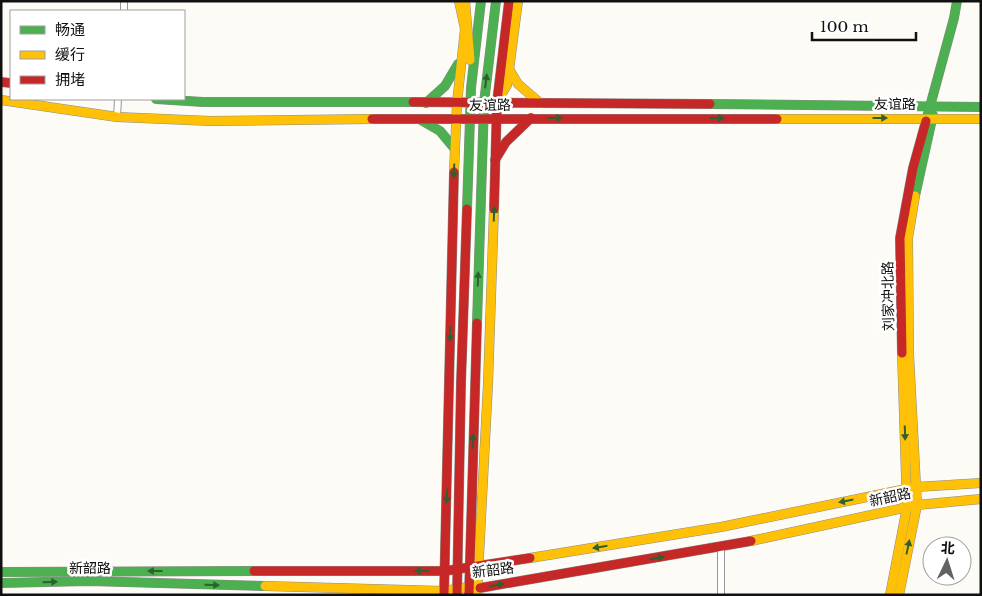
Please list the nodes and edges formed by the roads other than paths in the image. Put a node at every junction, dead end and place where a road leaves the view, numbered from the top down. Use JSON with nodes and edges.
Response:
{"nodes":[{"id":1,"x":458,"y":1,"type":"edge"},
{"id":2,"x":465,"y":1,"type":"edge"},
{"id":3,"x":481,"y":1,"type":"edge"},
{"id":4,"x":496,"y":1,"type":"edge"},
{"id":5,"x":509,"y":1,"type":"edge"},
{"id":6,"x":518,"y":1,"type":"edge"},
{"id":7,"x":957,"y":1,"type":"edge"},
{"id":8,"x":962,"y":1,"type":"edge"},
{"id":9,"x":494,"y":20,"type":"junction"},
{"id":10,"x":465,"y":29,"type":"junction"},
{"id":11,"x":503,"y":39,"type":"junction"},
{"id":12,"x":511,"y":53,"type":"junction"},
{"id":13,"x":462,"y":57,"type":"junction"},
{"id":14,"x":509,"y":69,"type":"junction"},
{"id":15,"x":472,"y":88,"type":"junction"},
{"id":16,"x":1,"y":100,"type":"edge"},
{"id":17,"x":118,"y":100,"type":"edge"},
{"id":18,"x":172,"y":100,"type":"edge"},
{"id":19,"x":497,"y":102,"type":"junction"},
{"id":20,"x":425,"y":103,"type":"junction"},
{"id":21,"x":457,"y":103,"type":"junction"},
{"id":22,"x":471,"y":103,"type":"junction"},
{"id":23,"x":484,"y":103,"type":"junction"},
{"id":24,"x":540,"y":103,"type":"junction"},
{"id":25,"x":981,"y":107,"type":"edge"},
{"id":26,"x":932,"y":108,"type":"junction"},
{"id":27,"x":117,"y":117,"type":"junction"},
{"id":28,"x":471,"y":118,"type":"junction"},
{"id":29,"x":497,"y":118,"type":"junction"},
{"id":30,"x":531,"y":118,"type":"junction"},
{"id":31,"x":929,"y":118,"type":"junction"},
{"id":32,"x":483,"y":119,"type":"junction"},
{"id":33,"x":981,"y":119,"type":"edge"},
{"id":34,"x":421,"y":120,"type":"junction"},
{"id":35,"x":457,"y":120,"type":"junction"},
{"id":36,"x":455,"y":149,"type":"junction"},
{"id":37,"x":495,"y":160,"type":"junction"},
{"id":38,"x":981,"y":483,"type":"edge"},
{"id":39,"x":911,"y":488,"type":"junction"},
{"id":40,"x":981,"y":499,"type":"edge"},
{"id":41,"x":917,"y":505,"type":"junction"},
{"id":42,"x":907,"y":507,"type":"junction"},
{"id":43,"x":721,"y":547,"type":"junction"},
{"id":44,"x":474,"y":566,"type":"junction"},
{"id":45,"x":458,"y":570,"type":"junction"},
{"id":46,"x":445,"y":571,"type":"junction"},
{"id":47,"x":1,"y":572,"type":"edge"},
{"id":48,"x":1,"y":582,"type":"edge"},
{"id":49,"x":473,"y":591,"type":"edge"},
{"id":50,"x":457,"y":592,"type":"edge"},
{"id":51,"x":444,"y":593,"type":"edge"},
{"id":52,"x":720,"y":595,"type":"edge"},
{"id":53,"x":890,"y":595,"type":"edge"},
{"id":54,"x":899,"y":595,"type":"edge"}],
"edges":[{"from":1,"to":10,"type":"main road"},
{"from":2,"to":10,"type":"main road"},
{"from":2,"to":15,"type":"main road"},
{"from":3,"to":15,"type":"main road"},
{"from":4,"to":9,"type":"main road"},
{"from":5,"to":11,"type":"main road"},
{"from":6,"to":12,"type":"main road"},
{"from":7,"to":26,"type":"main road","name":"刘家冲北路"},
{"from":8,"to":26,"type":"main road","name":"刘家冲北路"},
{"from":9,"to":11,"type":"main road"},
{"from":23,"to":9,"type":"main road","one_way":true},
{"from":10,"to":13,"type":"main road"},
{"from":11,"to":12,"type":"main road"},
{"from":11,"to":19,"type":"main road"},
{"from":12,"to":14,"type":"main road"},
{"from":13,"to":20,"type":"main road"},
{"from":13,"to":21,"type":"main road"},
{"from":14,"to":19,"type":"main road"},
{"from":14,"to":24,"type":"main road"},
{"from":15,"to":22,"type":"main road"},
{"from":16,"to":27,"type":"main road","name":"友谊路"},
{"from":17,"to":27,"type":"street"},
{"from":18,"to":20,"type":"main road","name":"友谊路"},
{"from":19,"to":23,"type":"main road","name":"友谊路"},
{"from":19,"to":24,"type":"main road","name":"友谊路"},
{"from":19,"to":29,"type":"main road"},
{"from":20,"to":21,"type":"main road","name":"友谊路"},
{"from":21,"to":22,"type":"main road","name":"友谊路"},
{"from":21,"to":35,"type":"main road"},
{"from":22,"to":23,"type":"main road","name":"友谊路"},
{"from":22,"to":28,"type":"main road"},
{"from":23,"to":32,"type":"main road"},
{"from":24,"to":26,"type":"main road","name":"友谊路"},
{"from":25,"to":26,"type":"main road","name":"友谊路"},
{"from":26,"to":31,"type":"main road","name":"刘家冲北路"},
{"from":27,"to":34,"type":"main road","name":"友谊路"},
{"from":28,"to":32,"type":"main road","name":"友谊路"},
{"from":28,"to":35,"type":"main road","name":"友谊路"},
{"from":28,"to":45,"type":"main road"},
{"from":29,"to":30,"type":"main road","name":"友谊路"},
{"from":29,"to":32,"type":"main road","name":"友谊路"},
{"from":29,"to":37,"type":"main road"},
{"from":30,"to":31,"type":"main road","name":"友谊路","one_way":true},
{"from":30,"to":37,"type":"main road"},
{"from":31,"to":33,"type":"main road","name":"友谊路"},
{"from":31,"to":39,"type":"main road","name":"刘家冲北路"},
{"from":44,"to":32,"type":"main road","one_way":true},
{"from":34,"to":35,"type":"main road","name":"友谊路"},
{"from":34,"to":36,"type":"main road"},
{"from":35,"to":36,"type":"main road"},
{"from":36,"to":46,"type":"main road","one_way":true},
{"from":44,"to":37,"type":"main road","one_way":true},
{"from":38,"to":39,"type":"main road","name":"新韶路"},
{"from":39,"to":41,"type":"main road","name":"刘家冲北路"},
{"from":39,"to":42,"type":"main road","name":"刘家冲北路"},
{"from":39,"to":44,"type":"main road","name":"新韶路","one_way":true},
{"from":40,"to":41,"type":"main road","name":"新韶路"},
{"from":41,"to":42,"type":"main road","name":"新韶路"},
{"from":54,"to":41,"type":"main road","name":"刘家冲北路","one_way":true},
{"from":42,"to":43,"type":"main road","name":"新韶路"},
{"from":42,"to":53,"type":"main road","name":"刘家冲北路"},
{"from":49,"to":43,"type":"main road","name":"新韶路","one_way":true},
{"from":43,"to":52,"type":"street"},
{"from":44,"to":45,"type":"main road","name":"新韶路"},
{"from":44,"to":49,"type":"main road"},
{"from":45,"to":46,"type":"main road","name":"新韶路"},
{"from":45,"to":50,"type":"main road"},
{"from":46,"to":47,"type":"main road","name":"新韶路","one_way":true},
{"from":46,"to":51,"type":"main road"},
{"from":48,"to":51,"type":"main road","name":"新韶路","one_way":true},
{"from":49,"to":50,"type":"main road","name":"新韶路"},
{"from":50,"to":51,"type":"main road","name":"新韶路"}]}
